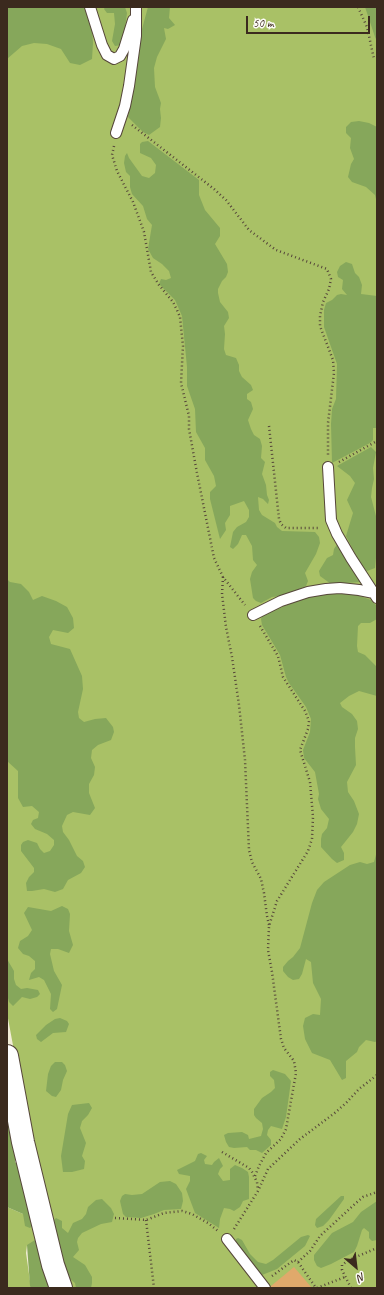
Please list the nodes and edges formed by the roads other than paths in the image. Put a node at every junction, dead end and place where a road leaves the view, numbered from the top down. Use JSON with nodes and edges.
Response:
{"nodes":[{"id":1,"x":90,"y":7,"type":"edge"},
{"id":2,"x":136,"y":9,"type":"edge"},
{"id":3,"x":116,"y":134,"type":"road end"},
{"id":4,"x":328,"y":467,"type":"road end"},
{"id":5,"x":376,"y":596,"type":"edge"},
{"id":6,"x":253,"y":615,"type":"road end"},
{"id":7,"x":7,"y":1056,"type":"edge"},
{"id":8,"x":227,"y":1239,"type":"road end"},
{"id":9,"x":261,"y":1287,"type":"edge"},
{"id":10,"x":61,"y":1288,"type":"edge"}],
"edges":[{"from":1,"to":2,"type":"lane"},
{"from":2,"to":3,"type":"lane"},
{"from":4,"to":5,"type":"lane"},
{"from":5,"to":6,"type":"lane"},
{"from":7,"to":10,"type":"street"},
{"from":8,"to":9,"type":"lane"}]}
